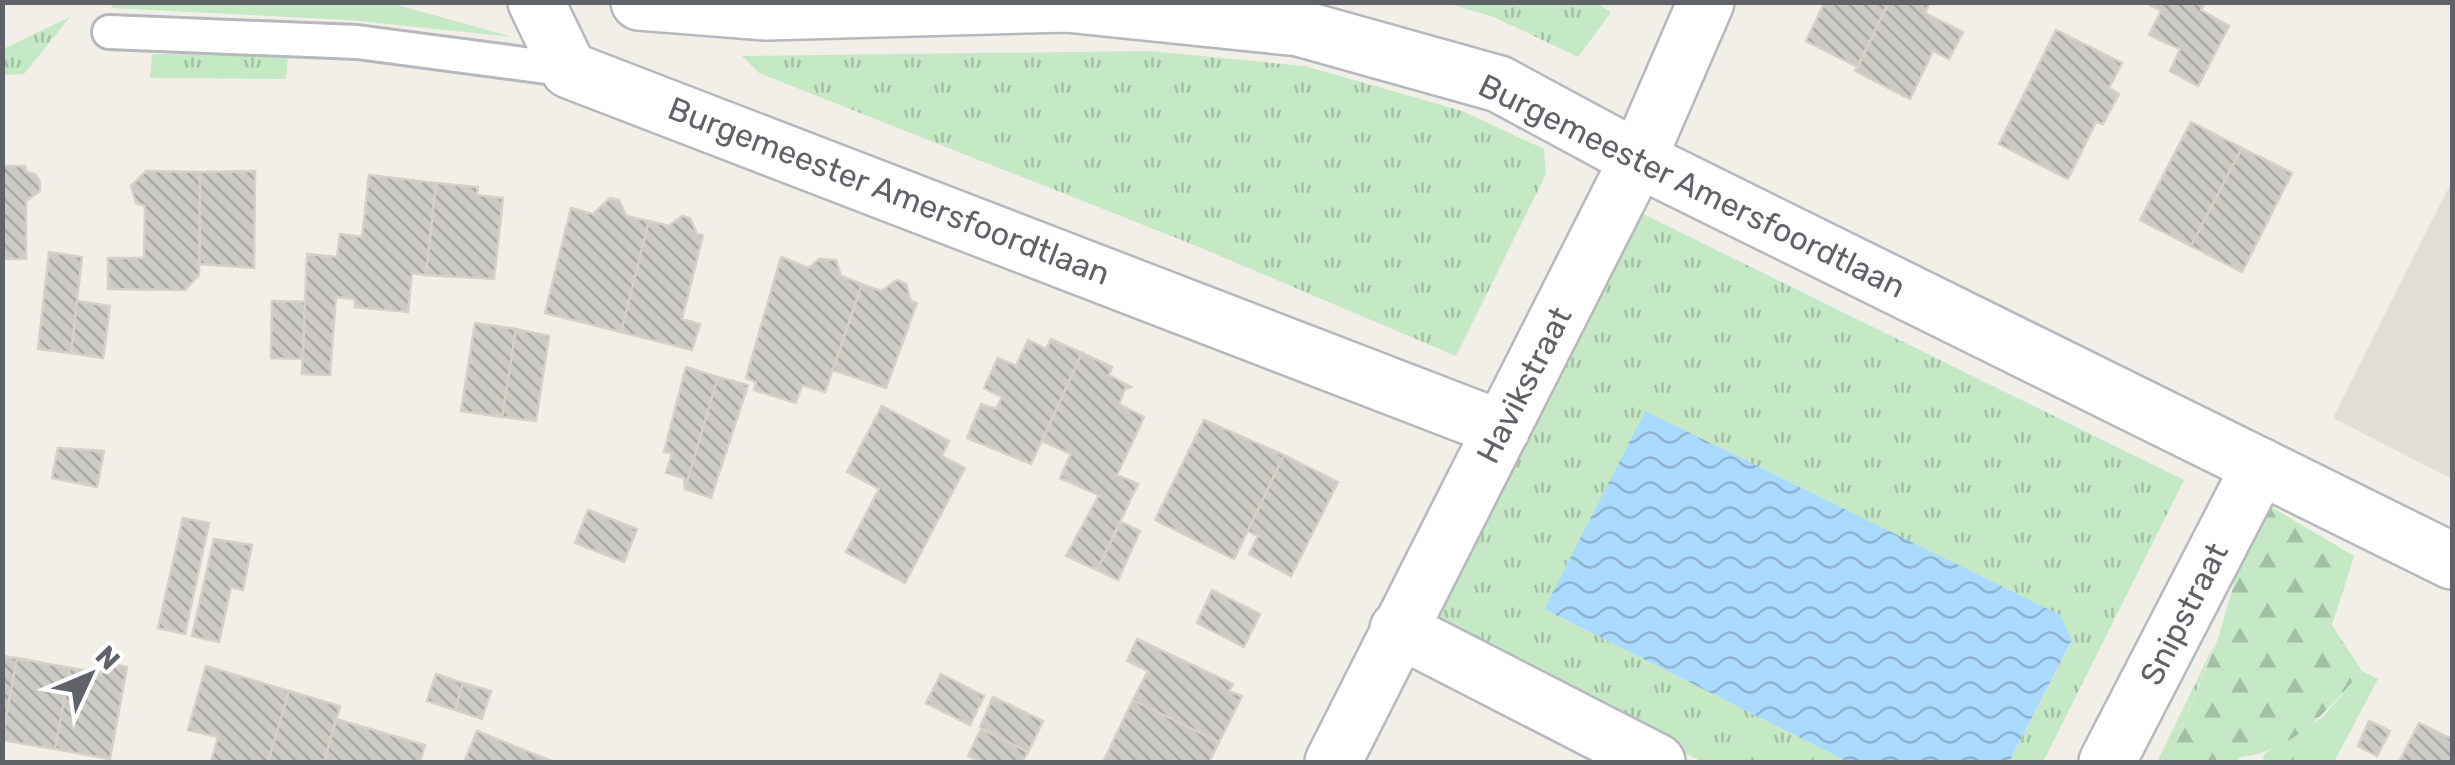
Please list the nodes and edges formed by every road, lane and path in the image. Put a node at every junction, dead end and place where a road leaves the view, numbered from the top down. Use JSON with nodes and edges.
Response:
{"nodes":[{"id":1,"x":536,"y":2,"type":"edge"},
{"id":2,"x":639,"y":2,"type":"edge"},
{"id":3,"x":1706,"y":2,"type":"edge"},
{"id":4,"x":108,"y":32,"type":"dead end"},
{"id":5,"x":569,"y":70,"type":"junction"},
{"id":6,"x":1638,"y":159,"type":"junction"},
{"id":7,"x":1502,"y":429,"type":"junction"},
{"id":8,"x":2260,"y":466,"type":"junction"},
{"id":9,"x":2452,"y":561,"type":"edge"},
{"id":10,"x":1398,"y":629,"type":"junction"},
{"id":11,"x":1332,"y":762,"type":"edge"},
{"id":12,"x":1657,"y":762,"type":"edge"},
{"id":13,"x":2108,"y":762,"type":"edge"}],
"edges":[{"from":1,"to":5,"type":"street"},
{"from":2,"to":6,"type":"street","name":"Burgemeester Amersfoordtlaan"},
{"from":3,"to":6,"type":"street","name":"Havikstraat"},
{"from":4,"to":5,"type":"lane"},
{"from":5,"to":7,"type":"street","name":"Burgemeester Amersfoordtlaan"},
{"from":6,"to":7,"type":"street","name":"Havikstraat"},
{"from":6,"to":8,"type":"street","name":"Burgemeester Amersfoordtlaan"},
{"from":7,"to":10,"type":"street","name":"Havikstraat"},
{"from":8,"to":9,"type":"street","name":"Burgemeester Amersfoordtlaan"},
{"from":8,"to":13,"type":"street","name":"Snipstraat"},
{"from":10,"to":11,"type":"street","name":"Havikstraat"},
{"from":10,"to":12,"type":"street"}]}
